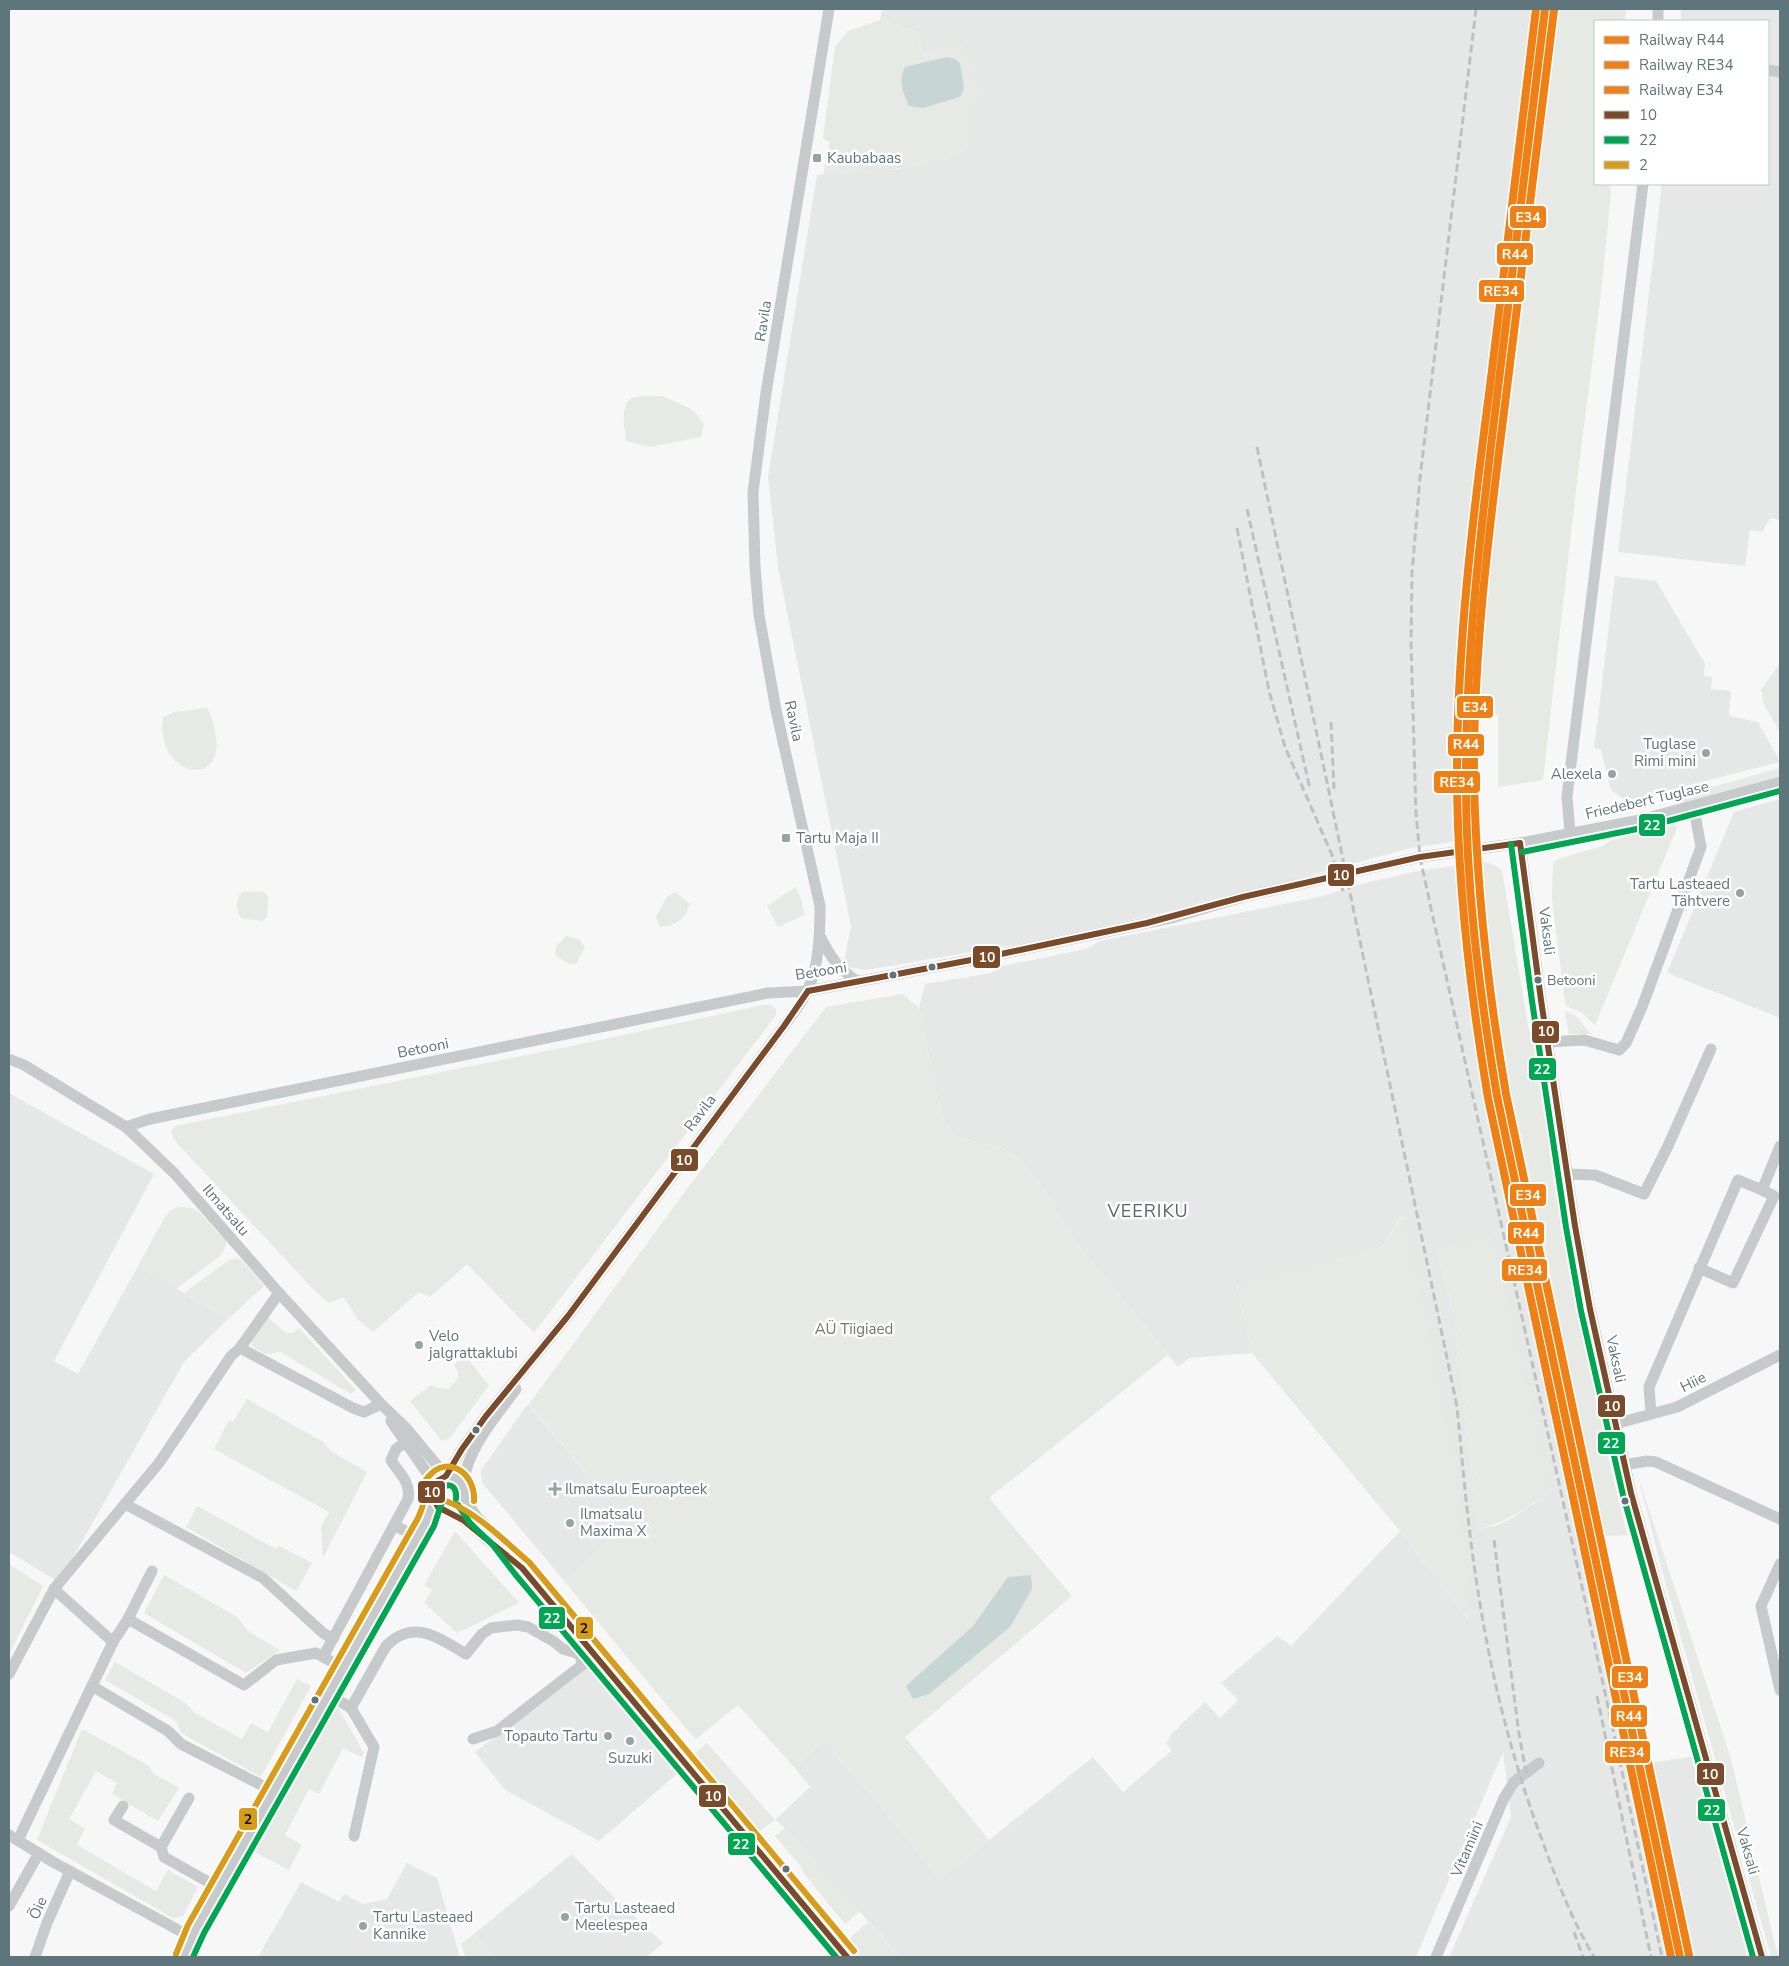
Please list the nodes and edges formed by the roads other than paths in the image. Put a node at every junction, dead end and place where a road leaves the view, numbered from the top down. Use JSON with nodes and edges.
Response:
{"nodes":[{"id":1,"x":829,"y":9,"type":"edge"},
{"id":2,"x":1643,"y":185,"type":"edge"},
{"id":3,"x":1780,"y":782,"type":"edge"},
{"id":4,"x":1691,"y":807,"type":"junction"},
{"id":5,"x":1570,"y":833,"type":"junction"},
{"id":6,"x":1520,"y":843,"type":"junction"},
{"id":7,"x":820,"y":936,"type":"junction"},
{"id":8,"x":857,"y":980,"type":"junction"},
{"id":9,"x":808,"y":990,"type":"junction"},
{"id":10,"x":1548,"y":1042,"type":"junction"},
{"id":11,"x":1711,"y":1049,"type":"dead end"},
{"id":12,"x":9,"y":1052,"type":"edge"},
{"id":13,"x":9,"y":1059,"type":"edge"},
{"id":14,"x":24,"y":1065,"type":"junction"},
{"id":15,"x":126,"y":1127,"type":"junction"},
{"id":16,"x":1780,"y":1146,"type":"edge"},
{"id":17,"x":1568,"y":1174,"type":"junction"},
{"id":18,"x":1762,"y":1190,"type":"junction"},
{"id":19,"x":1699,"y":1268,"type":"junction"},
{"id":20,"x":279,"y":1293,"type":"junction"},
{"id":21,"x":240,"y":1348,"type":"junction"},
{"id":22,"x":539,"y":1354,"type":"junction"},
{"id":23,"x":1780,"y":1354,"type":"edge"},
{"id":24,"x":381,"y":1404,"type":"junction"},
{"id":25,"x":1652,"y":1414,"type":"junction"},
{"id":26,"x":1615,"y":1424,"type":"junction"},
{"id":27,"x":406,"y":1442,"type":"junction"},
{"id":28,"x":1624,"y":1465,"type":"junction"},
{"id":29,"x":446,"y":1476,"type":"junction"},
{"id":30,"x":434,"y":1483,"type":"junction"},
{"id":31,"x":463,"y":1484,"type":"junction"},
{"id":32,"x":433,"y":1500,"type":"junction"},
{"id":33,"x":465,"y":1500,"type":"junction"},
{"id":34,"x":125,"y":1504,"type":"junction"},
{"id":35,"x":446,"y":1510,"type":"junction"},
{"id":36,"x":1780,"y":1519,"type":"edge"},
{"id":37,"x":426,"y":1522,"type":"junction"},
{"id":38,"x":394,"y":1525,"type":"junction"},
{"id":39,"x":417,"y":1537,"type":"junction"},
{"id":40,"x":1780,"y":1564,"type":"edge"},
{"id":41,"x":522,"y":1568,"type":"junction"},
{"id":42,"x":152,"y":1571,"type":"dead end"},
{"id":43,"x":54,"y":1589,"type":"junction"},
{"id":44,"x":128,"y":1619,"type":"junction"},
{"id":45,"x":341,"y":1624,"type":"junction"},
{"id":46,"x":361,"y":1635,"type":"junction"},
{"id":47,"x":333,"y":1639,"type":"junction"},
{"id":48,"x":114,"y":1642,"type":"junction"},
{"id":49,"x":584,"y":1651,"type":"junction"},
{"id":50,"x":323,"y":1657,"type":"junction"},
{"id":51,"x":343,"y":1668,"type":"junction"},
{"id":52,"x":9,"y":1674,"type":"edge"},
{"id":53,"x":92,"y":1686,"type":"junction"},
{"id":54,"x":1780,"y":1690,"type":"edge"},
{"id":55,"x":328,"y":1694,"type":"junction"},
{"id":56,"x":352,"y":1708,"type":"junction"},
{"id":57,"x":473,"y":1739,"type":"dead end"},
{"id":58,"x":1539,"y":1763,"type":"dead end"},
{"id":59,"x":273,"y":1791,"type":"junction"},
{"id":60,"x":189,"y":1798,"type":"dead end"},
{"id":61,"x":122,"y":1806,"type":"dead end"},
{"id":62,"x":354,"y":1836,"type":"dead end"},
{"id":63,"x":13,"y":1837,"type":"edge"},
{"id":64,"x":161,"y":1847,"type":"junction"},
{"id":65,"x":38,"y":1853,"type":"junction"},
{"id":66,"x":70,"y":1871,"type":"junction"},
{"id":67,"x":219,"y":1888,"type":"junction"},
{"id":68,"x":9,"y":1906,"type":"edge"},
{"id":69,"x":193,"y":1938,"type":"junction"},
{"id":70,"x":35,"y":1957,"type":"edge"},
{"id":71,"x":184,"y":1957,"type":"edge"},
{"id":72,"x":847,"y":1957,"type":"edge"},
{"id":73,"x":1436,"y":1957,"type":"edge"},
{"id":74,"x":1762,"y":1957,"type":"edge"}],
"edges":[{"from":1,"to":7,"type":"street","name":"Ravila"},
{"from":2,"to":5,"type":"street"},
{"from":3,"to":4,"type":"street","name":"Friedebert Tuglase"},
{"from":4,"to":5,"type":"street","name":"Friedebert Tuglase"},
{"from":4,"to":10,"type":"street"},
{"from":5,"to":6,"type":"street","name":"Friedebert Tuglase"},
{"from":6,"to":8,"type":"street","name":"Betooni"},
{"from":6,"to":10,"type":"street","name":"Vaksali"},
{"from":7,"to":8,"type":"street"},
{"from":7,"to":9,"type":"street","name":"Ravila"},
{"from":8,"to":9,"type":"street","name":"Betooni"},
{"from":9,"to":15,"type":"street","name":"Betooni"},
{"from":9,"to":22,"type":"street","name":"Ravila"},
{"from":10,"to":17,"type":"street","name":"Vaksali"},
{"from":11,"to":17,"type":"street"},
{"from":12,"to":14,"type":"street","name":"Ilmatsalu"},
{"from":13,"to":14,"type":"street","name":"Ilmatsalu"},
{"from":14,"to":15,"type":"street","name":"Ilmatsalu"},
{"from":15,"to":20,"type":"street","name":"Ilmatsalu"},
{"from":16,"to":18,"type":"street"},
{"from":17,"to":26,"type":"street","name":"Vaksali"},
{"from":18,"to":19,"type":"street"},
{"from":18,"to":19,"type":"street"},
{"from":19,"to":25,"type":"street"},
{"from":20,"to":21,"type":"street"},
{"from":20,"to":24,"type":"street","name":"Ilmatsalu"},
{"from":21,"to":24,"type":"street"},
{"from":21,"to":34,"type":"street"},
{"from":22,"to":29,"type":"street","name":"Ravila"},
{"from":22,"to":31,"type":"street","name":"Ravila"},
{"from":23,"to":25,"type":"street","name":"Hiie"},
{"from":24,"to":27,"type":"street","name":"Ilmatsalu"},
{"from":24,"to":29,"type":"street","name":"Ilmatsalu"},
{"from":25,"to":26,"type":"street","name":"Hiie"},
{"from":26,"to":28,"type":"street","name":"Vaksali"},
{"from":27,"to":30,"type":"street","name":"Ilmatsalu"},
{"from":27,"to":38,"type":"street"},
{"from":28,"to":36,"type":"street"},
{"from":28,"to":74,"type":"street","name":"Vaksali"},
{"from":29,"to":30,"type":"street"},
{"from":29,"to":31,"type":"street"},
{"from":30,"to":32,"type":"street"},
{"from":31,"to":33,"type":"street"},
{"from":32,"to":35,"type":"street"},
{"from":32,"to":37,"type":"street"},
{"from":33,"to":35,"type":"street"},
{"from":33,"to":41,"type":"street"},
{"from":34,"to":43,"type":"street"},
{"from":34,"to":47,"type":"street"},
{"from":35,"to":37,"type":"street"},
{"from":35,"to":41,"type":"street"},
{"from":37,"to":39,"type":"street"},
{"from":38,"to":39,"type":"street"},
{"from":38,"to":45,"type":"street"},
{"from":39,"to":46,"type":"street"},
{"from":40,"to":54,"type":"street"},
{"from":41,"to":49,"type":"street"},
{"from":42,"to":44,"type":"street"},
{"from":43,"to":48,"type":"street"},
{"from":43,"to":52,"type":"street"},
{"from":44,"to":48,"type":"street"},
{"from":44,"to":50,"type":"street"},
{"from":45,"to":46,"type":"street"},
{"from":45,"to":47,"type":"street"},
{"from":46,"to":51,"type":"street"},
{"from":47,"to":50,"type":"street"},
{"from":48,"to":53,"type":"street"},
{"from":49,"to":56,"type":"street"},
{"from":49,"to":57,"type":"street"},
{"from":49,"to":72,"type":"street"},
{"from":50,"to":51,"type":"street"},
{"from":51,"to":55,"type":"street"},
{"from":53,"to":59,"type":"street"},
{"from":53,"to":63,"type":"street"},
{"from":55,"to":56,"type":"street"},
{"from":55,"to":59,"type":"street"},
{"from":56,"to":62,"type":"street"},
{"from":58,"to":73,"type":"street","name":"Vitamiini"},
{"from":59,"to":67,"type":"street"},
{"from":60,"to":64,"type":"street"},
{"from":61,"to":64,"type":"street"},
{"from":63,"to":65,"type":"street"},
{"from":64,"to":67,"type":"street"},
{"from":65,"to":66,"type":"street"},
{"from":65,"to":68,"type":"street"},
{"from":66,"to":69,"type":"street"},
{"from":66,"to":70,"type":"street","name":"Õie"},
{"from":67,"to":69,"type":"street"},
{"from":69,"to":71,"type":"street"}]}
